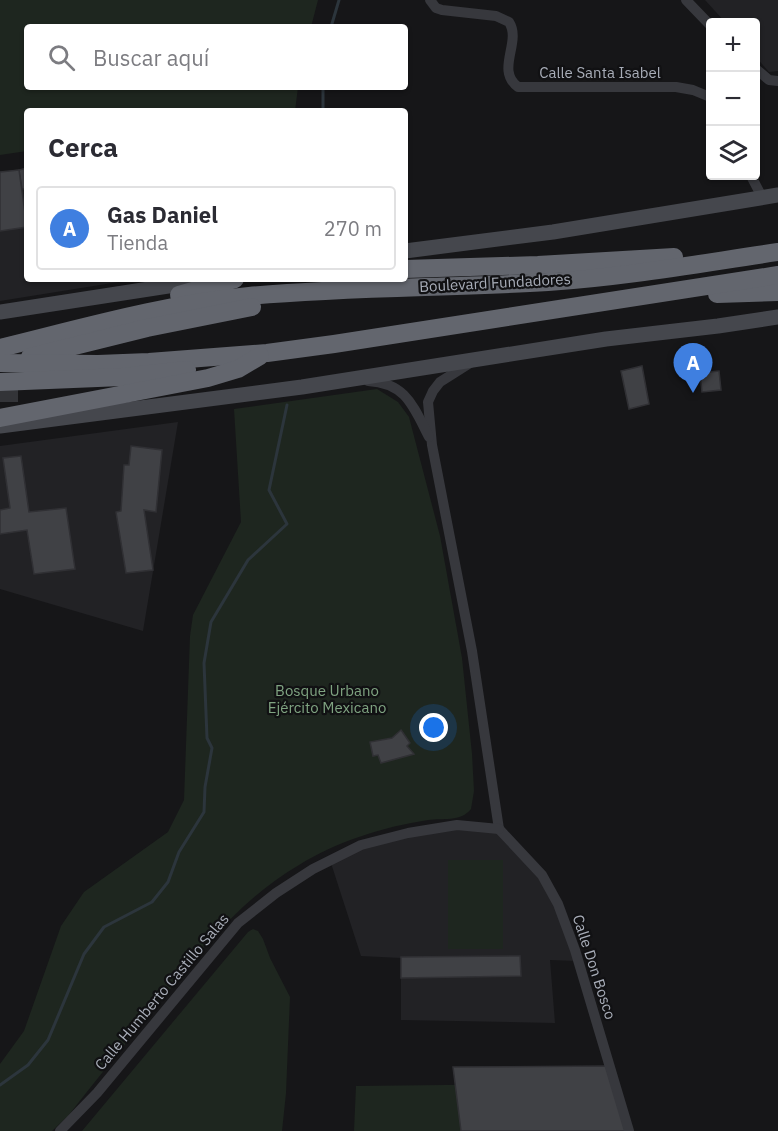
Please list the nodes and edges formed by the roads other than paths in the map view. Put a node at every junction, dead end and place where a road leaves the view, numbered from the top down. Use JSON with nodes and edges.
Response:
{"nodes":[{"id":1,"x":430,"y":0,"type":"edge"},
{"id":2,"x":686,"y":0,"type":"edge"},
{"id":3,"x":706,"y":20,"type":"edge"},
{"id":4,"x":759,"y":72,"type":"edge"},
{"id":5,"x":778,"y":81,"type":"edge"},
{"id":6,"x":706,"y":95,"type":"edge"},
{"id":7,"x":753,"y":180,"type":"edge"},
{"id":8,"x":778,"y":195,"type":"edge"},
{"id":9,"x":762,"y":197,"type":"junction"},
{"id":10,"x":408,"y":251,"type":"edge"},
{"id":11,"x":778,"y":251,"type":"edge"},
{"id":12,"x":408,"y":269,"type":"edge"},
{"id":13,"x":778,"y":275,"type":"edge"},
{"id":14,"x":196,"y":282,"type":"edge"},
{"id":15,"x":225,"y":282,"type":"edge"},
{"id":16,"x":354,"y":289,"type":"junction"},
{"id":17,"x":778,"y":292,"type":"edge"},
{"id":18,"x":643,"y":296,"type":"junction"},
{"id":19,"x":0,"y":312,"type":"edge"},
{"id":20,"x":778,"y":317,"type":"edge"},
{"id":21,"x":0,"y":338,"type":"edge"},
{"id":22,"x":0,"y":348,"type":"edge"},
{"id":23,"x":267,"y":352,"type":"junction"},
{"id":24,"x":473,"y":361,"type":"junction"},
{"id":25,"x":0,"y":364,"type":"edge"},
{"id":26,"x":231,"y":364,"type":"junction"},
{"id":27,"x":349,"y":380,"type":"junction"},
{"id":28,"x":0,"y":382,"type":"edge"},
{"id":29,"x":22,"y":393,"type":"tunnel mouth"},
{"id":30,"x":0,"y":418,"type":"edge"},
{"id":31,"x":0,"y":426,"type":"edge"},
{"id":32,"x":432,"y":444,"type":"junction"},
{"id":33,"x":499,"y":829,"type":"junction"},
{"id":34,"x":60,"y":1131,"type":"edge"},
{"id":35,"x":629,"y":1131,"type":"edge"}],
"edges":[{"from":1,"to":6,"type":"street","name":"Calle Santa Isabel"},
{"from":2,"to":3,"type":"street"},
{"from":4,"to":5,"type":"street"},
{"from":7,"to":9,"type":"street"},
{"from":8,"to":9,"type":"main road"},
{"from":9,"to":10,"type":"main road"},
{"from":11,"to":12,"type":"highway"},
{"from":11,"to":16,"type":"highway","name":"Boulevard Fundadores"},
{"from":13,"to":18,"type":"highway","name":"Boulevard Fundadores"},
{"from":14,"to":19,"type":"main road"},
{"from":15,"to":21,"type":"highway"},
{"from":16,"to":22,"type":"highway","name":"Boulevard Fundadores"},
{"from":16,"to":25,"type":"highway"},
{"from":17,"to":18,"type":"highway"},
{"from":18,"to":23,"type":"highway","name":"Boulevard Fundadores"},
{"from":20,"to":24,"type":"main road"},
{"from":23,"to":25,"type":"highway","name":"Boulevard Fundadores"},
{"from":23,"to":26,"type":"highway"},
{"from":23,"to":30,"type":"highway"},
{"from":24,"to":27,"type":"main road"},
{"from":24,"to":32,"type":"street"},
{"from":26,"to":28,"type":"highway"},
{"from":26,"to":29,"type":"highway"},
{"from":27,"to":31,"type":"main road"},
{"from":27,"to":32,"type":"street"},
{"from":32,"to":33,"type":"street"},
{"from":33,"to":34,"type":"street","name":"Calle Humberto Castillo Salas"},
{"from":33,"to":35,"type":"street","name":"Calle Don Bosco"}]}
